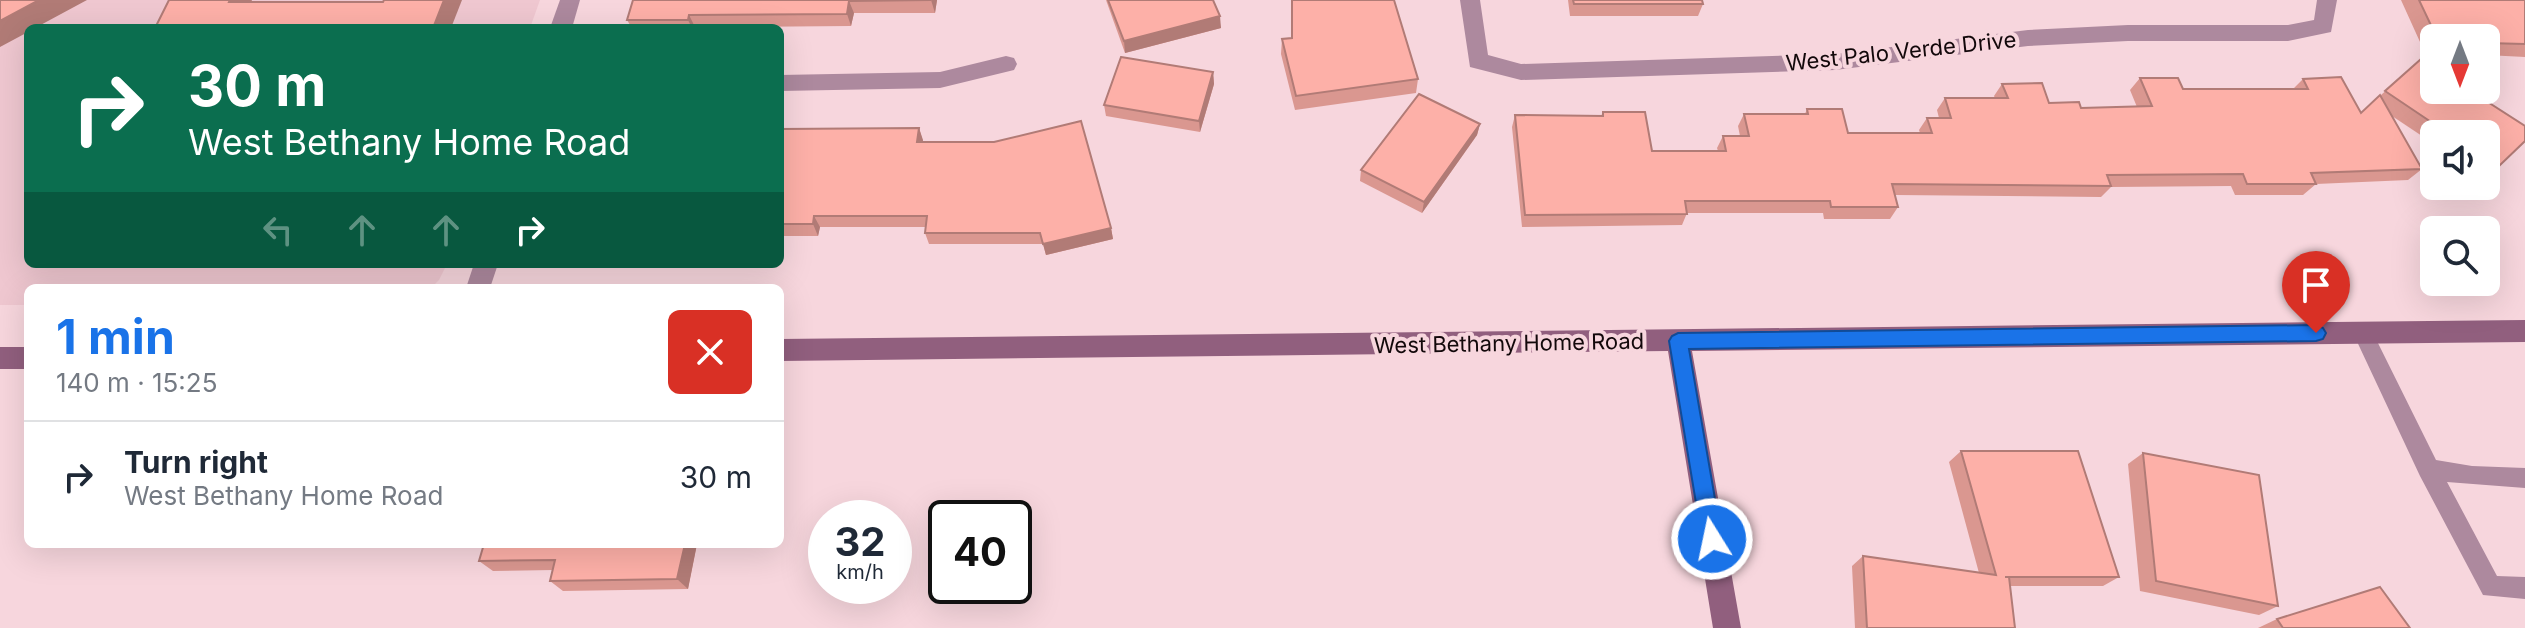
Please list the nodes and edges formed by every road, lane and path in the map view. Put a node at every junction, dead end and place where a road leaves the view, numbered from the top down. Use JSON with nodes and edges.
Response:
{"nodes":[{"id":1,"x":570,"y":0,"type":"edge"},
{"id":2,"x":1470,"y":0,"type":"edge"},
{"id":3,"x":2327,"y":0,"type":"edge"},
{"id":4,"x":562,"y":24,"type":"edge"},
{"id":5,"x":1006,"y":64,"type":"dead end"},
{"id":6,"x":784,"y":83,"type":"edge"},
{"id":7,"x":2525,"y":331,"type":"edge"},
{"id":8,"x":2363,"y":333,"type":"junction"},
{"id":9,"x":1678,"y":341,"type":"junction"},
{"id":10,"x":784,"y":350,"type":"edge"},
{"id":11,"x":0,"y":358,"type":"edge"},
{"id":12,"x":24,"y":358,"type":"edge"},
{"id":13,"x":2428,"y":469,"type":"junction"},
{"id":14,"x":2525,"y":478,"type":"edge"},
{"id":15,"x":2525,"y":588,"type":"edge"},
{"id":16,"x":1727,"y":628,"type":"edge"}],
"edges":[{"from":1,"to":4,"type":"street"},
{"from":2,"to":3,"type":"street","name":"West Palo Verde Drive"},
{"from":5,"to":6,"type":"street"},
{"from":7,"to":8,"type":"main road","name":"West Bethany Home Road"},
{"from":8,"to":9,"type":"main road","name":"West Bethany Home Road"},
{"from":8,"to":13,"type":"lane"},
{"from":9,"to":10,"type":"main road","name":"West Bethany Home Road"},
{"from":9,"to":16,"type":"main road"},
{"from":11,"to":12,"type":"main road"},
{"from":13,"to":14,"type":"lane"},
{"from":13,"to":15,"type":"lane"}]}
